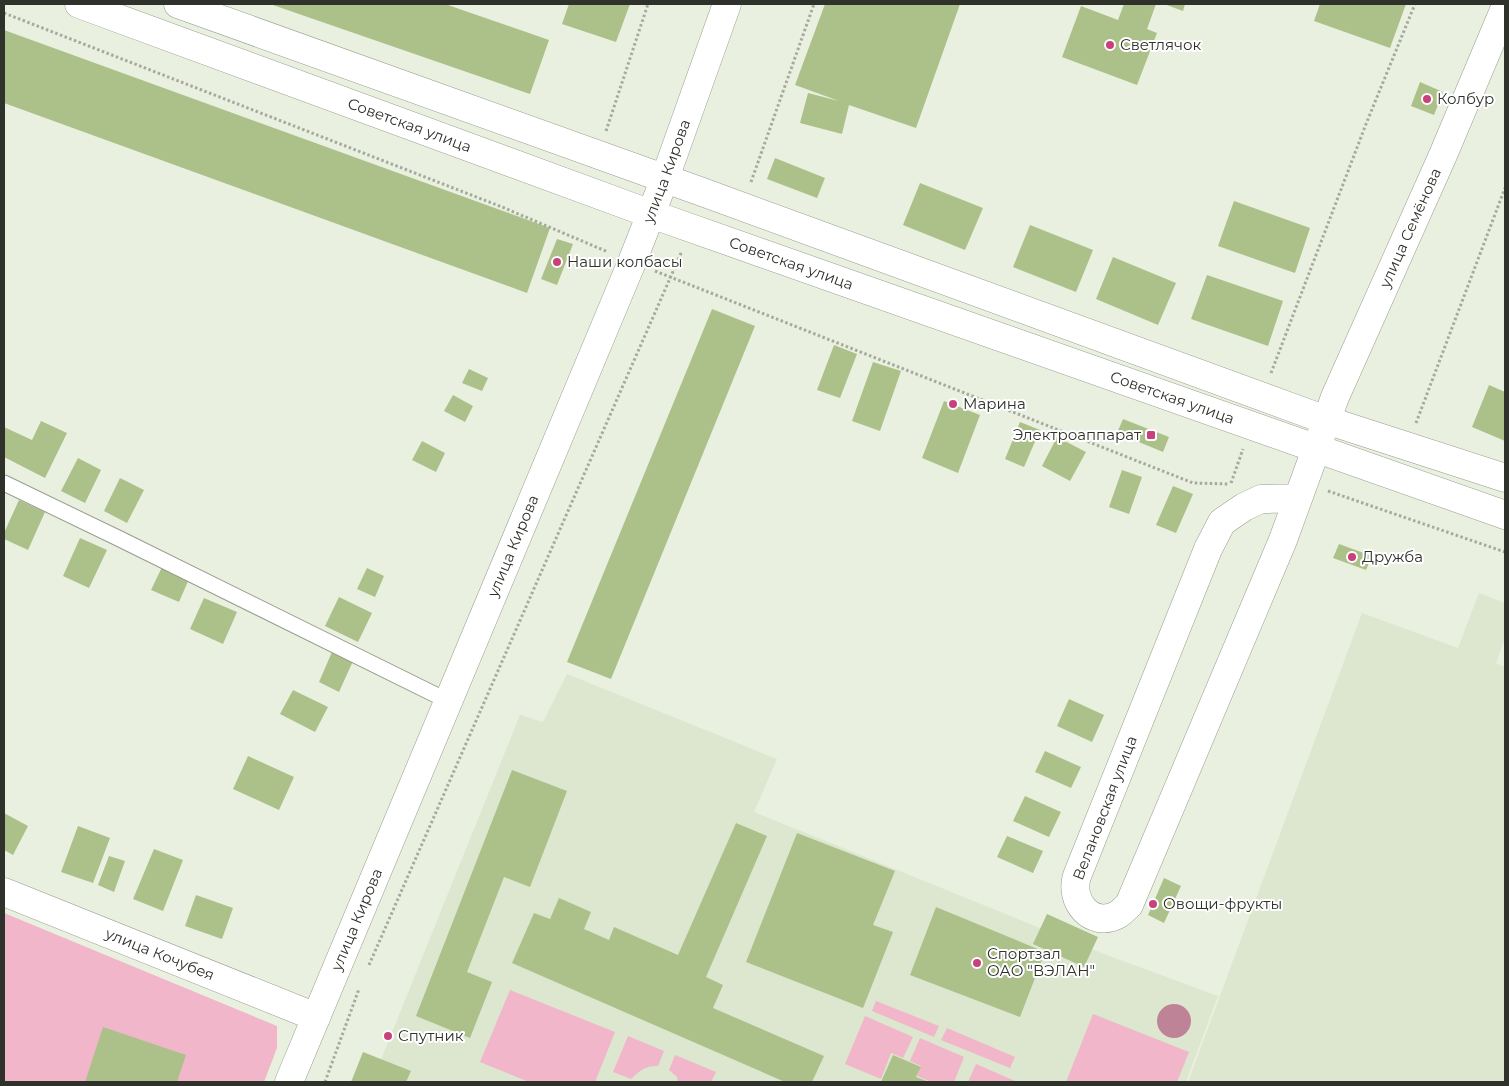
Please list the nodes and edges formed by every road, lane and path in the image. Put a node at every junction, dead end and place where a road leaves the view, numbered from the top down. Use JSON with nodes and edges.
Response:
{"nodes":[{"id":1,"x":79,"y":4,"type":"edge"},
{"id":2,"x":178,"y":4,"type":"edge"},
{"id":3,"x":648,"y":4,"type":"edge"},
{"id":4,"x":727,"y":4,"type":"edge"},
{"id":5,"x":814,"y":4,"type":"edge"},
{"id":6,"x":1415,"y":4,"type":"edge"},
{"id":7,"x":1505,"y":8,"type":"edge"},
{"id":8,"x":606,"y":132,"type":"dead end"},
{"id":9,"x":665,"y":178,"type":"junction"},
{"id":10,"x":750,"y":186,"type":"dead end"},
{"id":11,"x":1505,"y":188,"type":"edge"},
{"id":12,"x":651,"y":214,"type":"junction"},
{"id":13,"x":671,"y":277,"type":"dead end"},
{"id":14,"x":1262,"y":397,"type":"junction"},
{"id":15,"x":1326,"y":420,"type":"junction"},
{"id":16,"x":1252,"y":426,"type":"junction"},
{"id":17,"x":1407,"y":446,"type":"junction"},
{"id":18,"x":1316,"y":449,"type":"junction"},
{"id":19,"x":1395,"y":476,"type":"junction"},
{"id":20,"x":1505,"y":478,"type":"edge"},
{"id":21,"x":4,"y":483,"type":"edge"},
{"id":22,"x":1231,"y":484,"type":"dead end"},
{"id":23,"x":1301,"y":490,"type":"junction"},
{"id":24,"x":1382,"y":509,"type":"junction"},
{"id":25,"x":1505,"y":515,"type":"edge"},
{"id":26,"x":1505,"y":552,"type":"edge"},
{"id":27,"x":448,"y":701,"type":"junction"},
{"id":28,"x":4,"y":892,"type":"edge"},
{"id":29,"x":369,"y":966,"type":"dead end"},
{"id":30,"x":361,"y":984,"type":"dead end"},
{"id":31,"x":316,"y":1018,"type":"junction"},
{"id":32,"x":288,"y":1082,"type":"edge"},
{"id":33,"x":325,"y":1082,"type":"edge"}],
"edges":[{"from":1,"to":12,"type":"street","name":"Советская улица"},
{"from":2,"to":9,"type":"street","name":"Советская улица"},
{"from":3,"to":8,"type":"path"},
{"from":4,"to":9,"type":"street","name":"улица Кирова"},
{"from":5,"to":10,"type":"path"},
{"from":6,"to":14,"type":"path"},
{"from":7,"to":15,"type":"street","name":"улица Семёнова"},
{"from":9,"to":12,"type":"street","name":"улица Кирова"},
{"from":9,"to":14,"type":"street","name":"Советская улица"},
{"from":11,"to":17,"type":"path"},
{"from":12,"to":16,"type":"street","name":"Советская улица"},
{"from":12,"to":27,"type":"street","name":"улица Кирова"},
{"from":13,"to":29,"type":"path"},
{"from":14,"to":15,"type":"street","name":"Советская улица"},
{"from":15,"to":17,"type":"street","name":"Советская улица"},
{"from":15,"to":18,"type":"street","name":"улица Семёнова"},
{"from":16,"to":18,"type":"street","name":"Советская улица"},
{"from":16,"to":22,"type":"path"},
{"from":17,"to":20,"type":"street","name":"Советская улица"},
{"from":18,"to":19,"type":"street","name":"Советская улица"},
{"from":18,"to":23,"type":"street","name":"Велановская улица"},
{"from":19,"to":24,"type":"path"},
{"from":19,"to":25,"type":"street","name":"Советская улица"},
{"from":21,"to":27,"type":"lane"},
{"from":23,"to":23,"type":"street","name":"Велановская улица"},
{"from":23,"to":24,"type":"path"},
{"from":24,"to":26,"type":"path"},
{"from":27,"to":31,"type":"street","name":"улица Кирова"},
{"from":28,"to":31,"type":"street","name":"улица Кочубея"},
{"from":30,"to":33,"type":"path"},
{"from":31,"to":32,"type":"street","name":"улица Кирова"}]}
